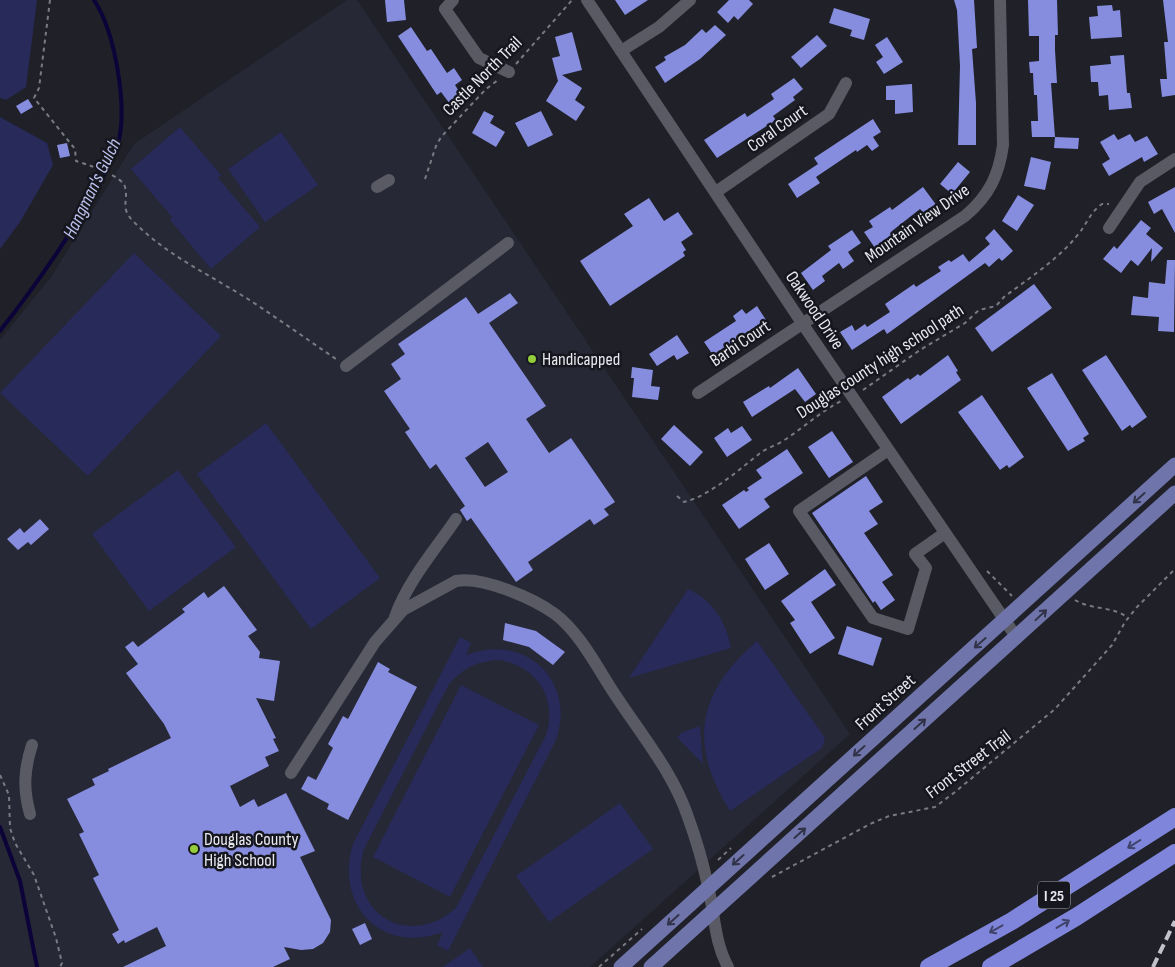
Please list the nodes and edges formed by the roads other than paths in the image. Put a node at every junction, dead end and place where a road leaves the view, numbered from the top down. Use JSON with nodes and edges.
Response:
{"nodes":[{"id":1,"x":453,"y":0,"type":"edge"},
{"id":2,"x":587,"y":0,"type":"edge"},
{"id":3,"x":690,"y":0,"type":"edge"},
{"id":4,"x":1000,"y":0,"type":"edge"},
{"id":5,"x":621,"y":51,"type":"junction"},
{"id":6,"x":509,"y":72,"type":"road end"},
{"id":7,"x":846,"y":83,"type":"dead end"},
{"id":8,"x":1175,"y":159,"type":"edge"},
{"id":9,"x":388,"y":180,"type":"dead end"},
{"id":10,"x":377,"y":187,"type":"dead end"},
{"id":11,"x":716,"y":192,"type":"junction"},
{"id":12,"x":1109,"y":228,"type":"dead end"},
{"id":13,"x":508,"y":243,"type":"dead end"},
{"id":14,"x":802,"y":323,"type":"junction"},
{"id":15,"x":346,"y":366,"type":"road end"},
{"id":16,"x":698,"y":393,"type":"dead end"},
{"id":17,"x":888,"y":450,"type":"junction"},
{"id":18,"x":1175,"y":465,"type":"edge"},
{"id":19,"x":1175,"y":493,"type":"edge"},
{"id":20,"x":456,"y":519,"type":"dead end"},
{"id":21,"x":945,"y":533,"type":"junction"},
{"id":22,"x":395,"y":620,"type":"junction"},
{"id":23,"x":1004,"y":621,"type":"junction"},
{"id":24,"x":1017,"y":638,"type":"junction"},
{"id":25,"x":32,"y":745,"type":"dead end"},
{"id":26,"x":291,"y":773,"type":"dead end"},
{"id":27,"x":30,"y":814,"type":"dead end"},
{"id":28,"x":1175,"y":817,"type":"edge"},
{"id":29,"x":1175,"y":853,"type":"edge"},
{"id":30,"x":709,"y":887,"type":"junction"},
{"id":31,"x":712,"y":913,"type":"junction"},
{"id":32,"x":621,"y":967,"type":"edge"},
{"id":33,"x":650,"y":967,"type":"edge"},
{"id":34,"x":728,"y":967,"type":"edge"},
{"id":35,"x":929,"y":967,"type":"edge"},
{"id":36,"x":991,"y":967,"type":"edge"}],
"edges":[{"from":1,"to":6,"type":"street"},
{"from":2,"to":5,"type":"street","name":"Oakwood Drive"},
{"from":3,"to":5,"type":"street"},
{"from":4,"to":14,"type":"street","name":"Mountain View Drive"},
{"from":5,"to":11,"type":"street","name":"Oakwood Drive"},
{"from":7,"to":11,"type":"street","name":"Coral Court"},
{"from":8,"to":12,"type":"street"},
{"from":9,"to":10,"type":"street"},
{"from":11,"to":14,"type":"street","name":"Oakwood Drive"},
{"from":13,"to":15,"type":"street"},
{"from":14,"to":16,"type":"street","name":"Barbi Court"},
{"from":14,"to":17,"type":"street","name":"Oakwood Drive"},
{"from":17,"to":21,"type":"street","name":"Oakwood Drive"},
{"from":17,"to":21,"type":"street"},
{"from":18,"to":23,"type":"main road","name":"Front Street","one_way":true},
{"from":24,"to":19,"type":"main road","one_way":true},
{"from":20,"to":22,"type":"street"},
{"from":21,"to":23,"type":"street","name":"Oakwood Drive"},
{"from":22,"to":26,"type":"street"},
{"from":22,"to":30,"type":"street"},
{"from":23,"to":24,"type":"street","name":"Oakwood Drive"},
{"from":23,"to":30,"type":"main road","name":"Front Street","one_way":true},
{"from":31,"to":24,"type":"main road","one_way":true},
{"from":25,"to":27,"type":"street"},
{"from":28,"to":35,"type":"highway","number":"I 25","one_way":true},
{"from":36,"to":29,"type":"highway","number":"I 25","one_way":true},
{"from":30,"to":31,"type":"street"},
{"from":30,"to":32,"type":"main road","name":"Front Street","one_way":true},
{"from":31,"to":33,"type":"main road"},
{"from":31,"to":34,"type":"street"}]}
